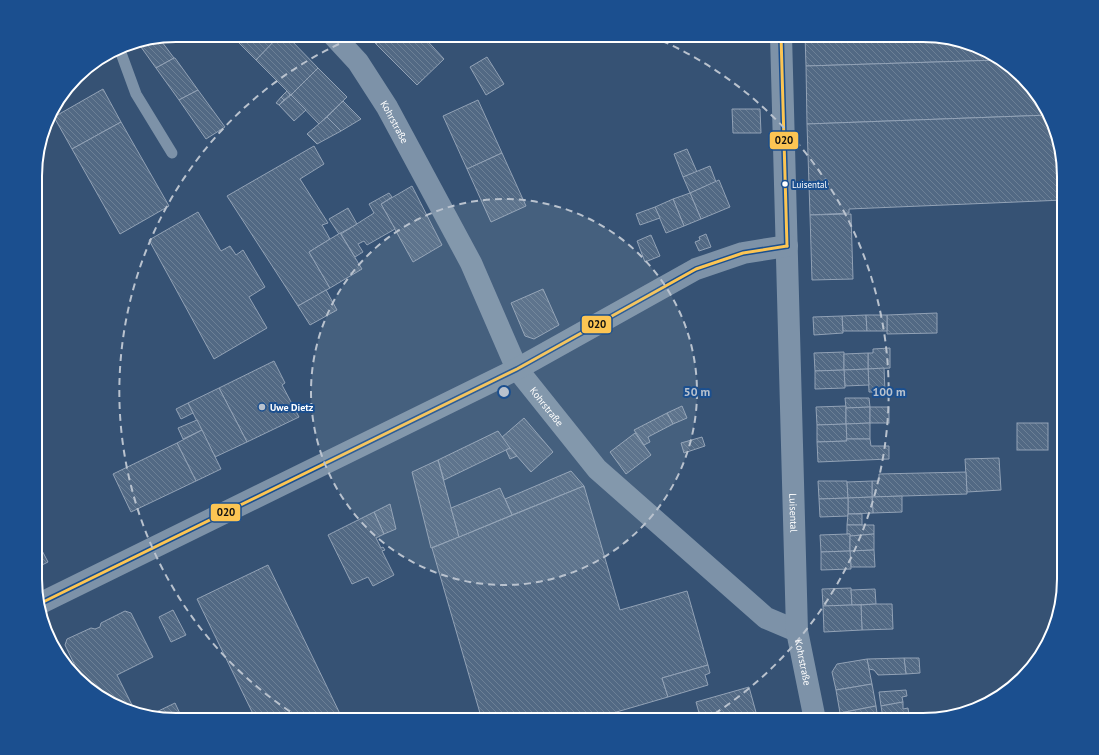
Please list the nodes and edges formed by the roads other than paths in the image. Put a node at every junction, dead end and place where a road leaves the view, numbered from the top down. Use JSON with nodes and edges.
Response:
{"nodes":[{"id":1,"x":339,"y":42,"type":"edge"},
{"id":2,"x":781,"y":42,"type":"edge"},
{"id":3,"x":121,"y":54,"type":"edge"},
{"id":4,"x":172,"y":153,"type":"dead end"},
{"id":5,"x":787,"y":246,"type":"junction"},
{"id":6,"x":517,"y":369,"type":"junction"},
{"id":7,"x":44,"y":601,"type":"edge"},
{"id":8,"x":797,"y":631,"type":"junction"},
{"id":9,"x":814,"y":713,"type":"edge"}],
"edges":[{"from":1,"to":6,"type":"street","name":"Kohrstraße"},
{"from":2,"to":5,"type":"street","name":"Luisental"},
{"from":3,"to":4,"type":"lane"},
{"from":5,"to":6,"type":"street"},
{"from":5,"to":8,"type":"street","name":"Luisental"},
{"from":6,"to":7,"type":"street"},
{"from":6,"to":8,"type":"street","name":"Kohrstraße"},
{"from":8,"to":9,"type":"street","name":"Kohrstraße"}]}
